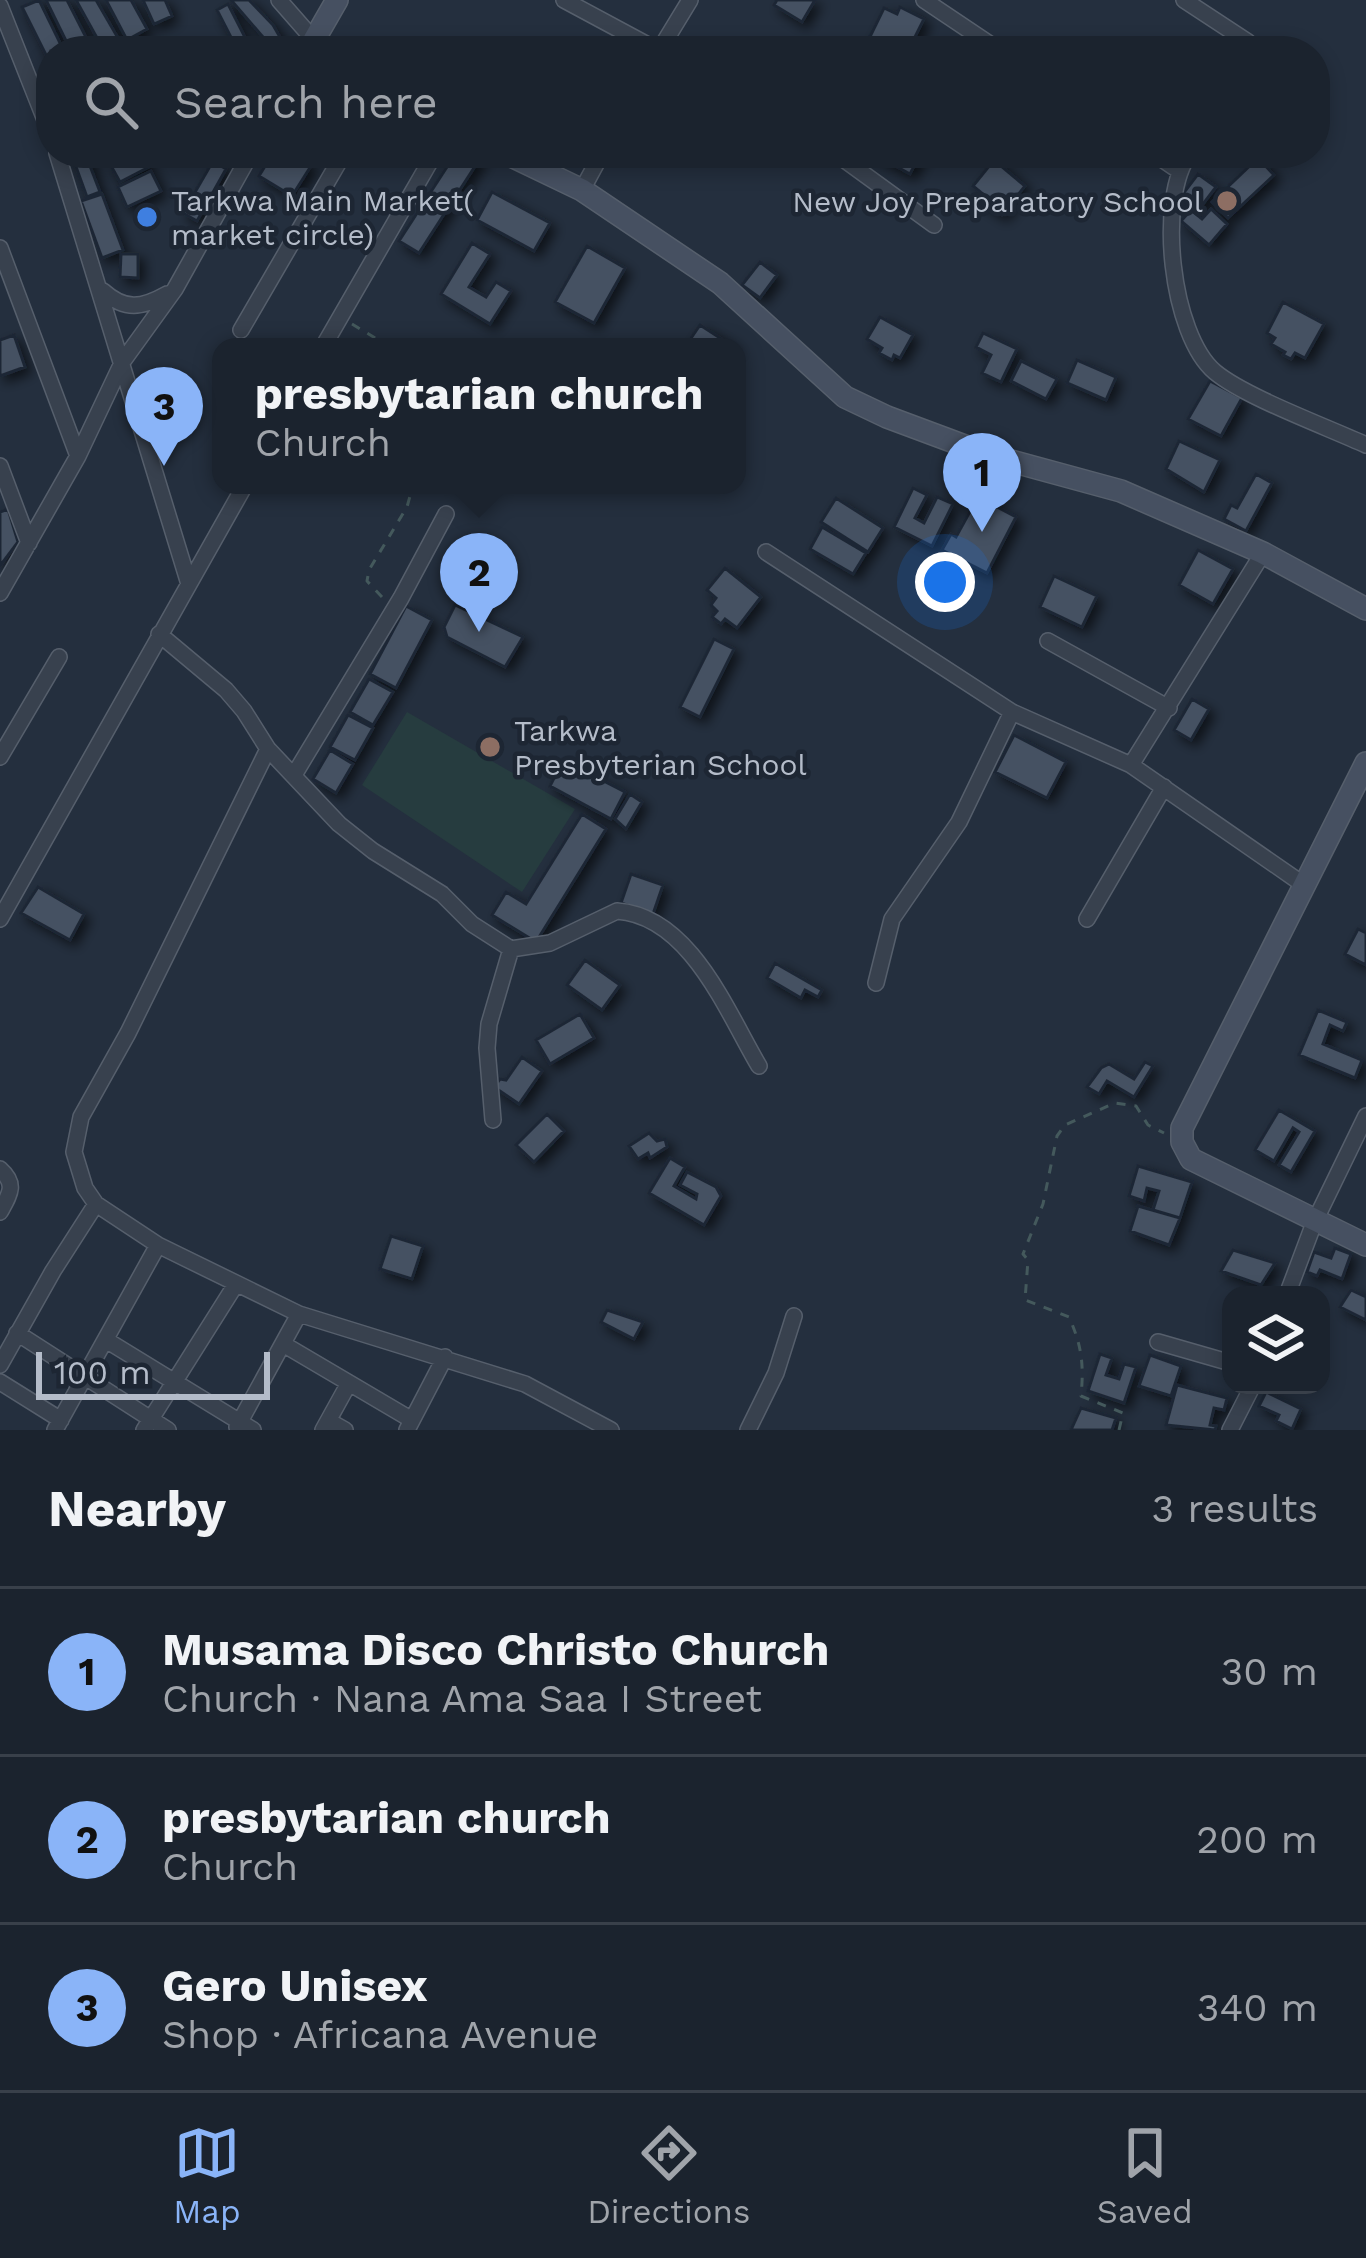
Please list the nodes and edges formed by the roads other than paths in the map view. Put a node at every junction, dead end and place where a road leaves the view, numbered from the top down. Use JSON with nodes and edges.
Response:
{"nodes":[{"id":1,"x":279,"y":0,"type":"edge"},
{"id":2,"x":338,"y":0,"type":"edge"},
{"id":3,"x":564,"y":0,"type":"edge"},
{"id":4,"x":690,"y":0,"type":"edge"},
{"id":5,"x":924,"y":0,"type":"edge"},
{"id":6,"x":1184,"y":0,"type":"edge"},
{"id":7,"x":0,"y":6,"type":"edge"},
{"id":8,"x":309,"y":36,"type":"edge"},
{"id":9,"x":323,"y":36,"type":"edge"},
{"id":10,"x":631,"y":36,"type":"edge"},
{"id":11,"x":668,"y":36,"type":"edge"},
{"id":12,"x":978,"y":36,"type":"edge"},
{"id":13,"x":1238,"y":36,"type":"edge"},
{"id":14,"x":36,"y":97,"type":"edge"},
{"id":15,"x":62,"y":168,"type":"edge"},
{"id":16,"x":243,"y":168,"type":"edge"},
{"id":17,"x":335,"y":168,"type":"edge"},
{"id":18,"x":426,"y":168,"type":"edge"},
{"id":19,"x":536,"y":168,"type":"edge"},
{"id":20,"x":593,"y":168,"type":"edge"},
{"id":21,"x":856,"y":168,"type":"edge"},
{"id":22,"x":1175,"y":168,"type":"edge"},
{"id":23,"x":1178,"y":170,"type":"joint"},
{"id":24,"x":581,"y":190,"type":"junction"},
{"id":25,"x":934,"y":225,"type":"dead end"},
{"id":26,"x":0,"y":248,"type":"edge"},
{"id":27,"x":101,"y":289,"type":"junction"},
{"id":28,"x":176,"y":290,"type":"junction"},
{"id":29,"x":241,"y":330,"type":"dead end"},
{"id":30,"x":328,"y":338,"type":"edge"},
{"id":31,"x":123,"y":361,"type":"junction"},
{"id":32,"x":1366,"y":446,"type":"edge"},
{"id":33,"x":78,"y":456,"type":"junction"},
{"id":34,"x":0,"y":466,"type":"edge"},
{"id":35,"x":240,"y":494,"type":"edge"},
{"id":36,"x":446,"y":514,"type":"dead end"},
{"id":37,"x":29,"y":543,"type":"junction"},
{"id":38,"x":766,"y":552,"type":"dead end"},
{"id":39,"x":1263,"y":553,"type":"junction"},
{"id":40,"x":189,"y":584,"type":"junction"},
{"id":41,"x":0,"y":593,"type":"edge"},
{"id":42,"x":1366,"y":609,"type":"edge"},
{"id":43,"x":159,"y":634,"type":"junction"},
{"id":44,"x":1048,"y":641,"type":"dead end"},
{"id":45,"x":58,"y":657,"type":"dead end"},
{"id":46,"x":1169,"y":708,"type":"junction"},
{"id":47,"x":1012,"y":712,"type":"junction"},
{"id":48,"x":268,"y":749,"type":"junction"},
{"id":49,"x":0,"y":757,"type":"edge"},
{"id":50,"x":1366,"y":763,"type":"edge"},
{"id":51,"x":1131,"y":765,"type":"junction"},
{"id":52,"x":294,"y":775,"type":"junction"},
{"id":53,"x":1164,"y":787,"type":"junction"},
{"id":54,"x":1304,"y":885,"type":"junction"},
{"id":55,"x":1,"y":915,"type":"edge"},
{"id":56,"x":1087,"y":920,"type":"dead end"},
{"id":57,"x":511,"y":949,"type":"junction"},
{"id":58,"x":876,"y":983,"type":"dead end"},
{"id":59,"x":759,"y":1066,"type":"dead end"},
{"id":60,"x":1366,"y":1115,"type":"edge"},
{"id":61,"x":494,"y":1120,"type":"dead end"},
{"id":62,"x":0,"y":1169,"type":"edge"},
{"id":63,"x":97,"y":1204,"type":"junction"},
{"id":64,"x":0,"y":1212,"type":"edge"},
{"id":65,"x":1314,"y":1223,"type":"junction"},
{"id":66,"x":158,"y":1245,"type":"junction"},
{"id":67,"x":1366,"y":1245,"type":"edge"},
{"id":68,"x":236,"y":1284,"type":"junction"},
{"id":69,"x":1290,"y":1286,"type":"edge"},
{"id":70,"x":299,"y":1314,"type":"junction"},
{"id":71,"x":794,"y":1316,"type":"dead end"},
{"id":72,"x":17,"y":1333,"type":"junction"},
{"id":73,"x":106,"y":1340,"type":"junction"},
{"id":74,"x":1158,"y":1342,"type":"dead end"},
{"id":75,"x":283,"y":1343,"type":"junction"},
{"id":76,"x":445,"y":1357,"type":"junction"},
{"id":77,"x":1222,"y":1360,"type":"edge"},
{"id":78,"x":0,"y":1364,"type":"edge"},
{"id":79,"x":85,"y":1377,"type":"junction"},
{"id":80,"x":0,"y":1382,"type":"edge"},
{"id":81,"x":172,"y":1382,"type":"junction"},
{"id":82,"x":349,"y":1383,"type":"junction"},
{"id":83,"x":1248,"y":1394,"type":"edge"},
{"id":84,"x":147,"y":1424,"type":"edge"},
{"id":85,"x":585,"y":1424,"type":"edge"},
{"id":86,"x":58,"y":1425,"type":"edge"},
{"id":87,"x":326,"y":1425,"type":"edge"},
{"id":88,"x":409,"y":1425,"type":"edge"},
{"id":89,"x":243,"y":1428,"type":"edge"},
{"id":90,"x":168,"y":1430,"type":"edge"},
{"id":91,"x":345,"y":1430,"type":"edge"},
{"id":92,"x":611,"y":1430,"type":"edge"},
{"id":93,"x":748,"y":1430,"type":"edge"},
{"id":94,"x":1230,"y":1430,"type":"edge"}],
"edges":[{"from":1,"to":8,"type":"street"},
{"from":2,"to":9,"type":"street"},
{"from":3,"to":10,"type":"street"},
{"from":4,"to":11,"type":"street"},
{"from":5,"to":12,"type":"street"},
{"from":6,"to":13,"type":"street"},
{"from":7,"to":14,"type":"street"},
{"from":15,"to":27,"type":"street"},
{"from":16,"to":28,"type":"street"},
{"from":17,"to":29,"type":"street"},
{"from":18,"to":30,"type":"street"},
{"from":19,"to":24,"type":"street"},
{"from":20,"to":24,"type":"street"},
{"from":21,"to":25,"type":"street"},
{"from":22,"to":23,"type":"street"},
{"from":23,"to":32,"type":"street"},
{"from":24,"to":39,"type":"street"},
{"from":26,"to":33,"type":"street"},
{"from":27,"to":28,"type":"street"},
{"from":27,"to":31,"type":"street"},
{"from":28,"to":31,"type":"street"},
{"from":31,"to":33,"type":"street"},
{"from":31,"to":40,"type":"street"},
{"from":33,"to":37,"type":"street"},
{"from":34,"to":37,"type":"street"},
{"from":35,"to":40,"type":"street"},
{"from":36,"to":52,"type":"street"},
{"from":37,"to":41,"type":"street"},
{"from":38,"to":47,"type":"street"},
{"from":39,"to":42,"type":"street"},
{"from":39,"to":46,"type":"street"},
{"from":40,"to":43,"type":"street"},
{"from":43,"to":48,"type":"street"},
{"from":43,"to":55,"type":"street"},
{"from":44,"to":46,"type":"street"},
{"from":45,"to":49,"type":"street"},
{"from":46,"to":51,"type":"street"},
{"from":47,"to":51,"type":"street"},
{"from":47,"to":58,"type":"street"},
{"from":48,"to":52,"type":"street"},
{"from":48,"to":63,"type":"street"},
{"from":50,"to":54,"type":"street"},
{"from":51,"to":53,"type":"street"},
{"from":52,"to":57,"type":"street"},
{"from":53,"to":54,"type":"street"},
{"from":53,"to":56,"type":"street"},
{"from":54,"to":65,"type":"street"},
{"from":57,"to":59,"type":"street"},
{"from":57,"to":61,"type":"street"},
{"from":60,"to":65,"type":"street"},
{"from":62,"to":64,"type":"street"},
{"from":63,"to":66,"type":"street"},
{"from":63,"to":72,"type":"street"},
{"from":65,"to":67,"type":"street"},
{"from":65,"to":69,"type":"street"},
{"from":66,"to":68,"type":"street"},
{"from":66,"to":73,"type":"street"},
{"from":68,"to":70,"type":"street"},
{"from":68,"to":81,"type":"street"},
{"from":70,"to":75,"type":"street"},
{"from":70,"to":76,"type":"street"},
{"from":71,"to":93,"type":"street"},
{"from":72,"to":78,"type":"street"},
{"from":72,"to":79,"type":"street"},
{"from":73,"to":79,"type":"street"},
{"from":73,"to":81,"type":"street"},
{"from":74,"to":77,"type":"street"},
{"from":75,"to":82,"type":"street"},
{"from":75,"to":89,"type":"street"},
{"from":76,"to":85,"type":"street"},
{"from":76,"to":88,"type":"street"},
{"from":79,"to":84,"type":"street"},
{"from":79,"to":86,"type":"street"},
{"from":80,"to":86,"type":"street"},
{"from":81,"to":84,"type":"street"},
{"from":81,"to":89,"type":"street"},
{"from":82,"to":87,"type":"street"},
{"from":82,"to":88,"type":"street"},
{"from":83,"to":94,"type":"street"},
{"from":84,"to":90,"type":"street"},
{"from":85,"to":92,"type":"street"},
{"from":87,"to":91,"type":"street"}]}
